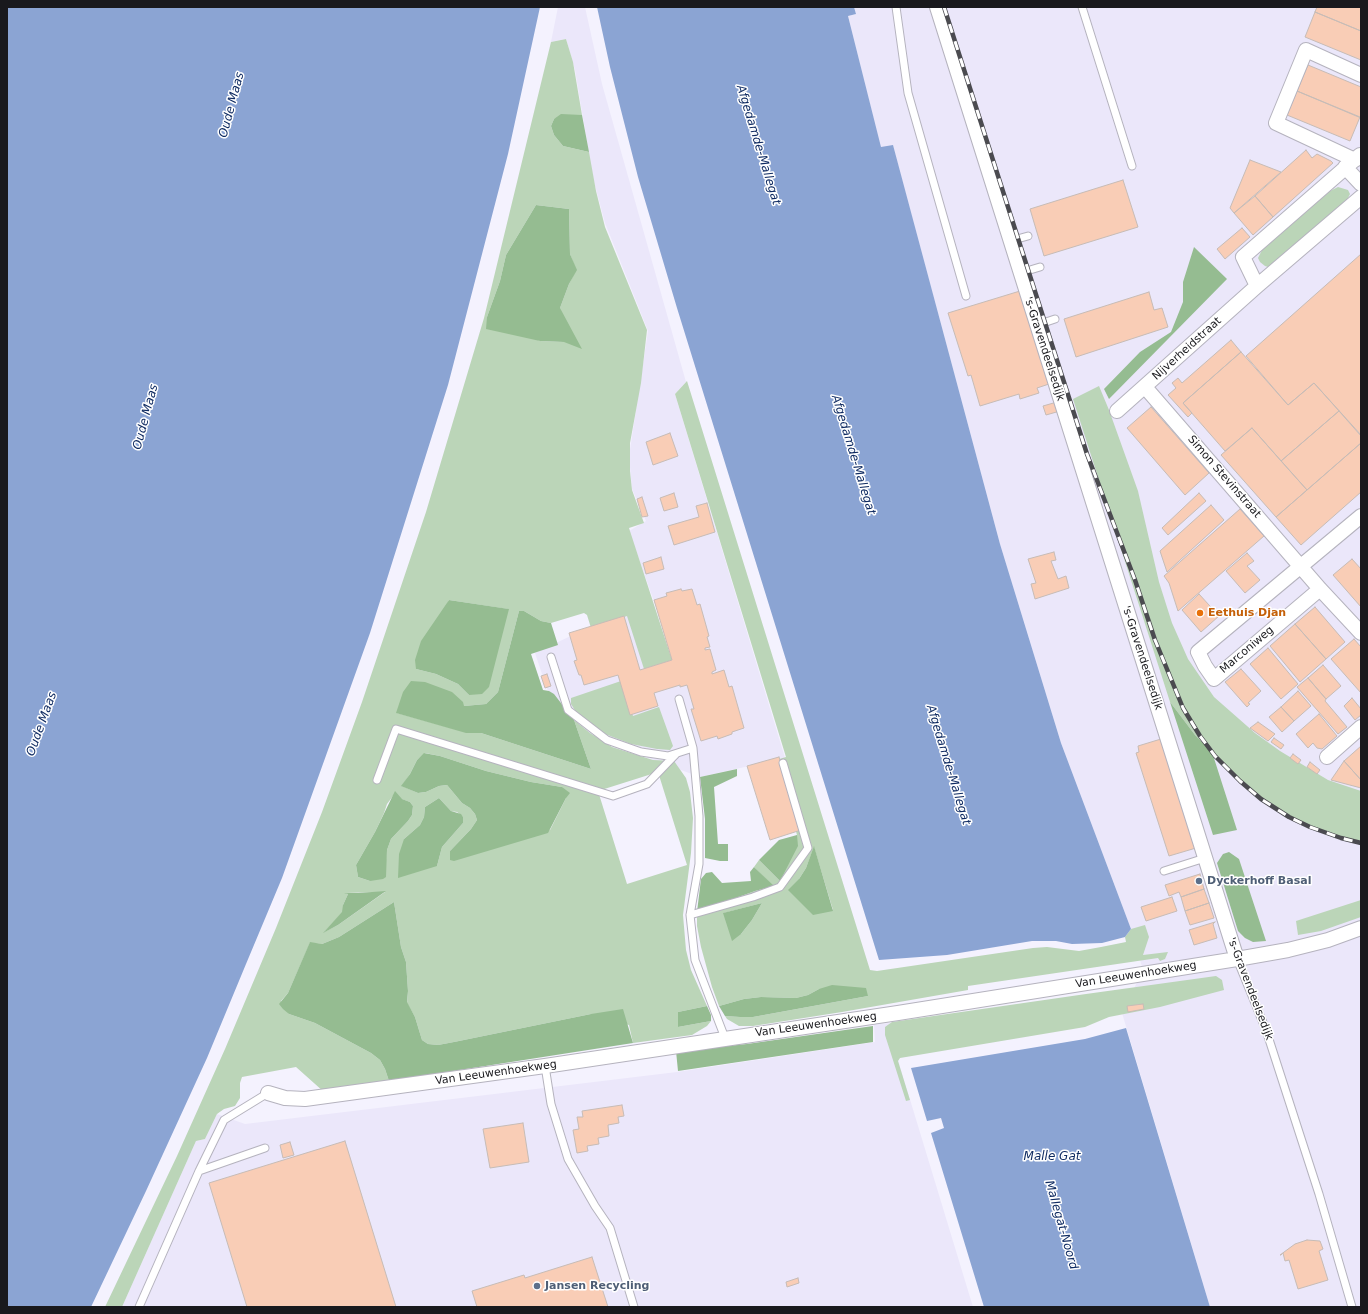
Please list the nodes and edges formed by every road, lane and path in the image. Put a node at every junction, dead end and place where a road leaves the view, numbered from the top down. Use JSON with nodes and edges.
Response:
{"nodes":[{"id":1,"x":896,"y":7,"type":"edge"},
{"id":2,"x":937,"y":7,"type":"edge"},
{"id":3,"x":1082,"y":7,"type":"edge"},
{"id":4,"x":1361,"y":75,"type":"edge"},
{"id":5,"x":1354,"y":160,"type":"edge"},
{"id":6,"x":1132,"y":166,"type":"dead end"},
{"id":7,"x":1361,"y":184,"type":"edge"},
{"id":8,"x":1361,"y":197,"type":"edge"},
{"id":9,"x":1028,"y":236,"type":"dead end"},
{"id":10,"x":1010,"y":241,"type":"junction"},
{"id":11,"x":1040,"y":267,"type":"dead end"},
{"id":12,"x":1020,"y":273,"type":"junction"},
{"id":13,"x":1257,"y":286,"type":"junction"},
{"id":14,"x":966,"y":296,"type":"dead end"},
{"id":15,"x":1055,"y":319,"type":"dead end"},
{"id":16,"x":1037,"y":325,"type":"junction"},
{"id":17,"x":1145,"y":387,"type":"junction"},
{"id":18,"x":1117,"y":411,"type":"dead end"},
{"id":19,"x":1361,"y":516,"type":"edge"},
{"id":20,"x":1302,"y":566,"type":"junction"},
{"id":21,"x":1320,"y":589,"type":"junction"},
{"id":22,"x":1361,"y":633,"type":"edge"},
{"id":23,"x":551,"y":657,"type":"dead end"},
{"id":24,"x":679,"y":699,"type":"dead end"},
{"id":25,"x":1361,"y":728,"type":"edge"},
{"id":26,"x":693,"y":748,"type":"junction"},
{"id":27,"x":677,"y":753,"type":"junction"},
{"id":28,"x":1327,"y":757,"type":"dead end"},
{"id":29,"x":782,"y":763,"type":"dead end"},
{"id":30,"x":377,"y":780,"type":"dead end"},
{"id":31,"x":1205,"y":858,"type":"junction"},
{"id":32,"x":1164,"y":871,"type":"dead end"},
{"id":33,"x":690,"y":915,"type":"junction"},
{"id":34,"x":1361,"y":928,"type":"edge"},
{"id":35,"x":1237,"y":959,"type":"junction"},
{"id":36,"x":725,"y":1038,"type":"junction"},
{"id":37,"x":546,"y":1066,"type":"junction"},
{"id":38,"x":268,"y":1093,"type":"joint"},
{"id":39,"x":265,"y":1148,"type":"dead end"},
{"id":40,"x":199,"y":1171,"type":"junction"},
{"id":41,"x":139,"y":1307,"type":"edge"},
{"id":42,"x":634,"y":1307,"type":"edge"},
{"id":43,"x":1352,"y":1307,"type":"edge"}],
"edges":[{"from":1,"to":14,"type":"lane"},
{"from":2,"to":10,"type":"street","name":"'s-Gravendeelsedijk"},
{"from":3,"to":6,"type":"lane"},
{"from":4,"to":5,"type":"street"},
{"from":5,"to":7,"type":"street"},
{"from":5,"to":13,"type":"street"},
{"from":8,"to":13,"type":"street","name":"Nijverheidstraat"},
{"from":9,"to":10,"type":"lane"},
{"from":10,"to":12,"type":"street","name":"'s-Gravendeelsedijk"},
{"from":11,"to":12,"type":"lane"},
{"from":12,"to":16,"type":"street","name":"'s-Gravendeelsedijk"},
{"from":13,"to":17,"type":"street","name":"Nijverheidstraat"},
{"from":15,"to":16,"type":"lane"},
{"from":16,"to":31,"type":"street","name":"'s-Gravendeelsedijk"},
{"from":17,"to":18,"type":"street","name":"Nijverheidstraat"},
{"from":17,"to":20,"type":"street","name":"Simon Stevinstraat"},
{"from":19,"to":20,"type":"street","name":"Marconiweg"},
{"from":20,"to":21,"type":"street","name":"Simon Stevinstraat"},
{"from":20,"to":21,"type":"street","name":"Marconiweg"},
{"from":21,"to":22,"type":"street","name":"Simon Stevinstraat"},
{"from":23,"to":27,"type":"lane"},
{"from":24,"to":26,"type":"lane"},
{"from":25,"to":28,"type":"street"},
{"from":26,"to":27,"type":"lane"},
{"from":26,"to":33,"type":"lane"},
{"from":27,"to":30,"type":"lane"},
{"from":29,"to":33,"type":"lane"},
{"from":31,"to":32,"type":"lane"},
{"from":31,"to":35,"type":"street","name":"'s-Gravendeelsedijk"},
{"from":33,"to":36,"type":"lane"},
{"from":34,"to":35,"type":"street","name":"Van Leeuwenhoekweg"},
{"from":35,"to":36,"type":"street","name":"Van Leeuwenhoekweg"},
{"from":35,"to":43,"type":"lane","name":"'s-Gravendeelsedijk"},
{"from":36,"to":37,"type":"street","name":"Van Leeuwenhoekweg"},
{"from":37,"to":38,"type":"street","name":"Van Leeuwenhoekweg"},
{"from":37,"to":42,"type":"lane"},
{"from":38,"to":40,"type":"lane"},
{"from":39,"to":40,"type":"lane"},
{"from":40,"to":41,"type":"lane"}]}
